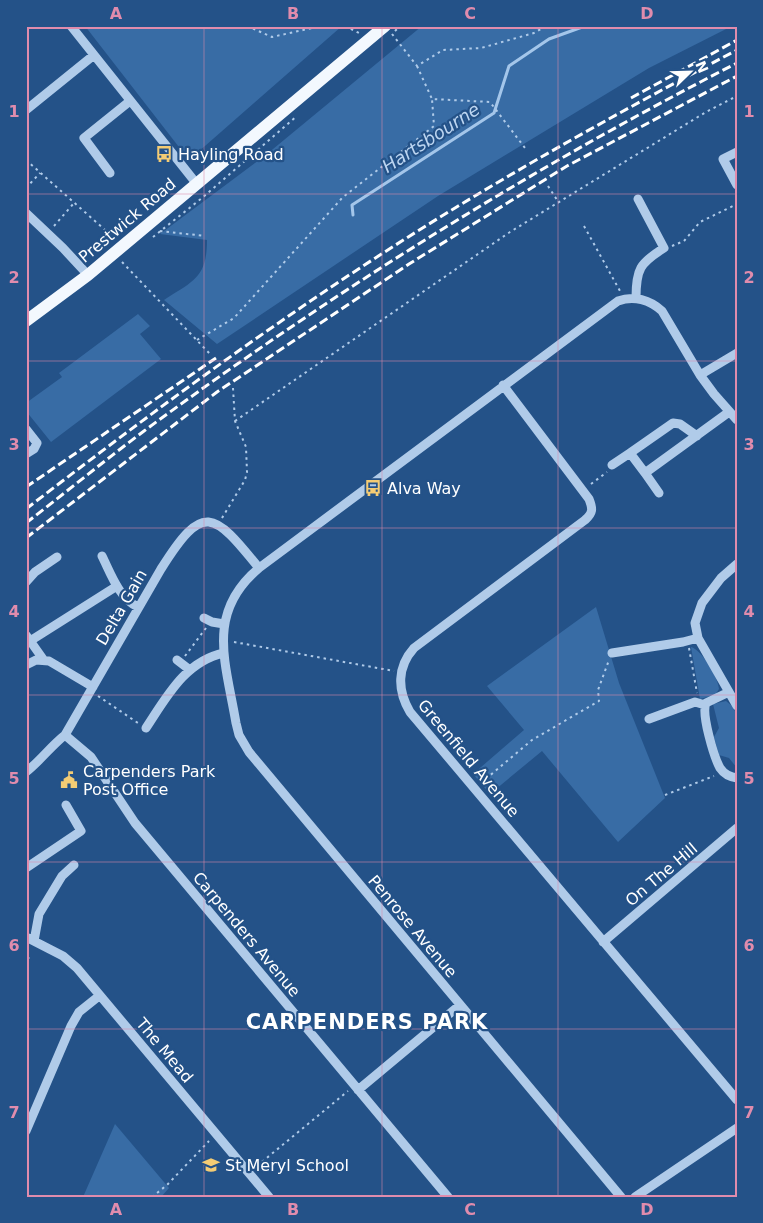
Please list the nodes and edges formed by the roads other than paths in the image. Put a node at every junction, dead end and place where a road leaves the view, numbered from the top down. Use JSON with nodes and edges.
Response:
{"nodes":[{"id":1,"x":71,"y":26,"type":"edge"},
{"id":2,"x":388,"y":30,"type":"edge"},
{"id":3,"x":94,"y":55,"type":"junction"},
{"id":4,"x":130,"y":101,"type":"junction"},
{"id":5,"x":26,"y":110,"type":"edge"},
{"id":6,"x":737,"y":152,"type":"edge"},
{"id":7,"x":110,"y":174,"type":"dead end"},
{"id":8,"x":196,"y":183,"type":"junction"},
{"id":9,"x":737,"y":185,"type":"edge"},
{"id":10,"x":638,"y":200,"type":"dead end"},
{"id":11,"x":26,"y":213,"type":"edge"},
{"id":12,"x":88,"y":274,"type":"junction"},
{"id":13,"x":636,"y":298,"type":"junction"},
{"id":14,"x":26,"y":321,"type":"edge"},
{"id":15,"x":737,"y":353,"type":"edge"},
{"id":16,"x":700,"y":375,"type":"junction"},
{"id":17,"x":503,"y":385,"type":"junction"},
{"id":18,"x":729,"y":412,"type":"junction"},
{"id":19,"x":737,"y":420,"type":"edge"},
{"id":20,"x":26,"y":429,"type":"edge"},
{"id":21,"x":697,"y":436,"type":"junction"},
{"id":22,"x":630,"y":453,"type":"junction"},
{"id":23,"x":26,"y":454,"type":"edge"},
{"id":24,"x":612,"y":464,"type":"road end"},
{"id":25,"x":645,"y":473,"type":"junction"},
{"id":26,"x":659,"y":493,"type":"dead end"},
{"id":27,"x":102,"y":556,"type":"dead end"},
{"id":28,"x":57,"y":557,"type":"dead end"},
{"id":29,"x":737,"y":564,"type":"edge"},
{"id":30,"x":259,"y":568,"type":"junction"},
{"id":31,"x":26,"y":582,"type":"edge"},
{"id":32,"x":117,"y":586,"type":"junction"},
{"id":33,"x":138,"y":607,"type":"junction"},
{"id":34,"x":204,"y":618,"type":"dead end"},
{"id":35,"x":219,"y":624,"type":"junction"},
{"id":36,"x":28,"y":638,"type":"edge"},
{"id":37,"x":698,"y":638,"type":"junction"},
{"id":38,"x":224,"y":653,"type":"junction"},
{"id":39,"x":612,"y":653,"type":"road end"},
{"id":40,"x":43,"y":659,"type":"junction"},
{"id":41,"x":26,"y":665,"type":"edge"},
{"id":42,"x":91,"y":688,"type":"junction"},
{"id":43,"x":729,"y":692,"type":"junction"},
{"id":44,"x":702,"y":704,"type":"junction"},
{"id":45,"x":737,"y":706,"type":"edge"},
{"id":46,"x":649,"y":719,"type":"dead end"},
{"id":47,"x":146,"y":728,"type":"road end"},
{"id":48,"x":65,"y":735,"type":"junction"},
{"id":49,"x":26,"y":772,"type":"edge"},
{"id":50,"x":737,"y":778,"type":"edge"},
{"id":51,"x":66,"y":805,"type":"dead end"},
{"id":52,"x":737,"y":828,"type":"edge"},
{"id":53,"x":74,"y":865,"type":"dead end"},
{"id":54,"x":26,"y":868,"type":"edge"},
{"id":55,"x":30,"y":939,"type":"edge"},
{"id":56,"x":604,"y":942,"type":"junction"},
{"id":57,"x":99,"y":996,"type":"junction"},
{"id":58,"x":460,"y":1005,"type":"junction"},
{"id":59,"x":356,"y":1088,"type":"junction"},
{"id":60,"x":737,"y":1100,"type":"edge"},
{"id":61,"x":737,"y":1128,"type":"edge"},
{"id":62,"x":26,"y":1131,"type":"edge"},
{"id":63,"x":269,"y":1197,"type":"edge"},
{"id":64,"x":448,"y":1197,"type":"edge"},
{"id":65,"x":621,"y":1197,"type":"edge"},
{"id":66,"x":635,"y":1197,"type":"edge"}],
"edges":[{"from":1,"to":3,"type":"street"},
{"from":2,"to":8,"type":"main road","name":"Prestwick Road"},
{"from":3,"to":4,"type":"street"},
{"from":3,"to":5,"type":"street"},
{"from":4,"to":7,"type":"street"},
{"from":4,"to":8,"type":"street"},
{"from":6,"to":9,"type":"street"},
{"from":8,"to":12,"type":"main road","name":"Prestwick Road"},
{"from":10,"to":13,"type":"street"},
{"from":11,"to":12,"type":"street"},
{"from":12,"to":14,"type":"main road","name":"Prestwick Road"},
{"from":13,"to":16,"type":"street"},
{"from":13,"to":17,"type":"street"},
{"from":15,"to":16,"type":"street"},
{"from":16,"to":18,"type":"street"},
{"from":17,"to":30,"type":"street"},
{"from":17,"to":56,"type":"street","name":"Greenfield Avenue"},
{"from":18,"to":19,"type":"street"},
{"from":18,"to":21,"type":"street"},
{"from":20,"to":23,"type":"street"},
{"from":21,"to":22,"type":"street"},
{"from":21,"to":25,"type":"street"},
{"from":22,"to":24,"type":"street"},
{"from":22,"to":25,"type":"street"},
{"from":25,"to":26,"type":"street"},
{"from":27,"to":32,"type":"street"},
{"from":28,"to":31,"type":"street"},
{"from":29,"to":37,"type":"street"},
{"from":30,"to":33,"type":"street","name":"Delta Gain"},
{"from":30,"to":35,"type":"street","name":"Penrose Avenue"},
{"from":32,"to":33,"type":"street"},
{"from":32,"to":36,"type":"street"},
{"from":33,"to":42,"type":"street","name":"Delta Gain"},
{"from":34,"to":35,"type":"street"},
{"from":35,"to":38,"type":"street","name":"Penrose Avenue"},
{"from":36,"to":40,"type":"street"},
{"from":37,"to":39,"type":"street"},
{"from":37,"to":43,"type":"street"},
{"from":38,"to":47,"type":"street"},
{"from":38,"to":58,"type":"street","name":"Penrose Avenue"},
{"from":40,"to":41,"type":"street"},
{"from":40,"to":42,"type":"street"},
{"from":42,"to":48,"type":"street","name":"Delta Gain"},
{"from":43,"to":44,"type":"street"},
{"from":43,"to":45,"type":"street"},
{"from":44,"to":46,"type":"street"},
{"from":44,"to":50,"type":"street"},
{"from":48,"to":49,"type":"street","name":"Delta Gain"},
{"from":48,"to":59,"type":"street","name":"Carpenders Avenue"},
{"from":51,"to":54,"type":"street"},
{"from":52,"to":56,"type":"street","name":"On The Hill"},
{"from":53,"to":55,"type":"street"},
{"from":55,"to":57,"type":"street","name":"The Mead"},
{"from":56,"to":60,"type":"street","name":"Greenfield Avenue"},
{"from":57,"to":62,"type":"street"},
{"from":57,"to":63,"type":"street","name":"The Mead"},
{"from":58,"to":59,"type":"street"},
{"from":58,"to":65,"type":"street","name":"Penrose Avenue"},
{"from":59,"to":64,"type":"street","name":"Carpenders Avenue"},
{"from":61,"to":66,"type":"street"}]}
